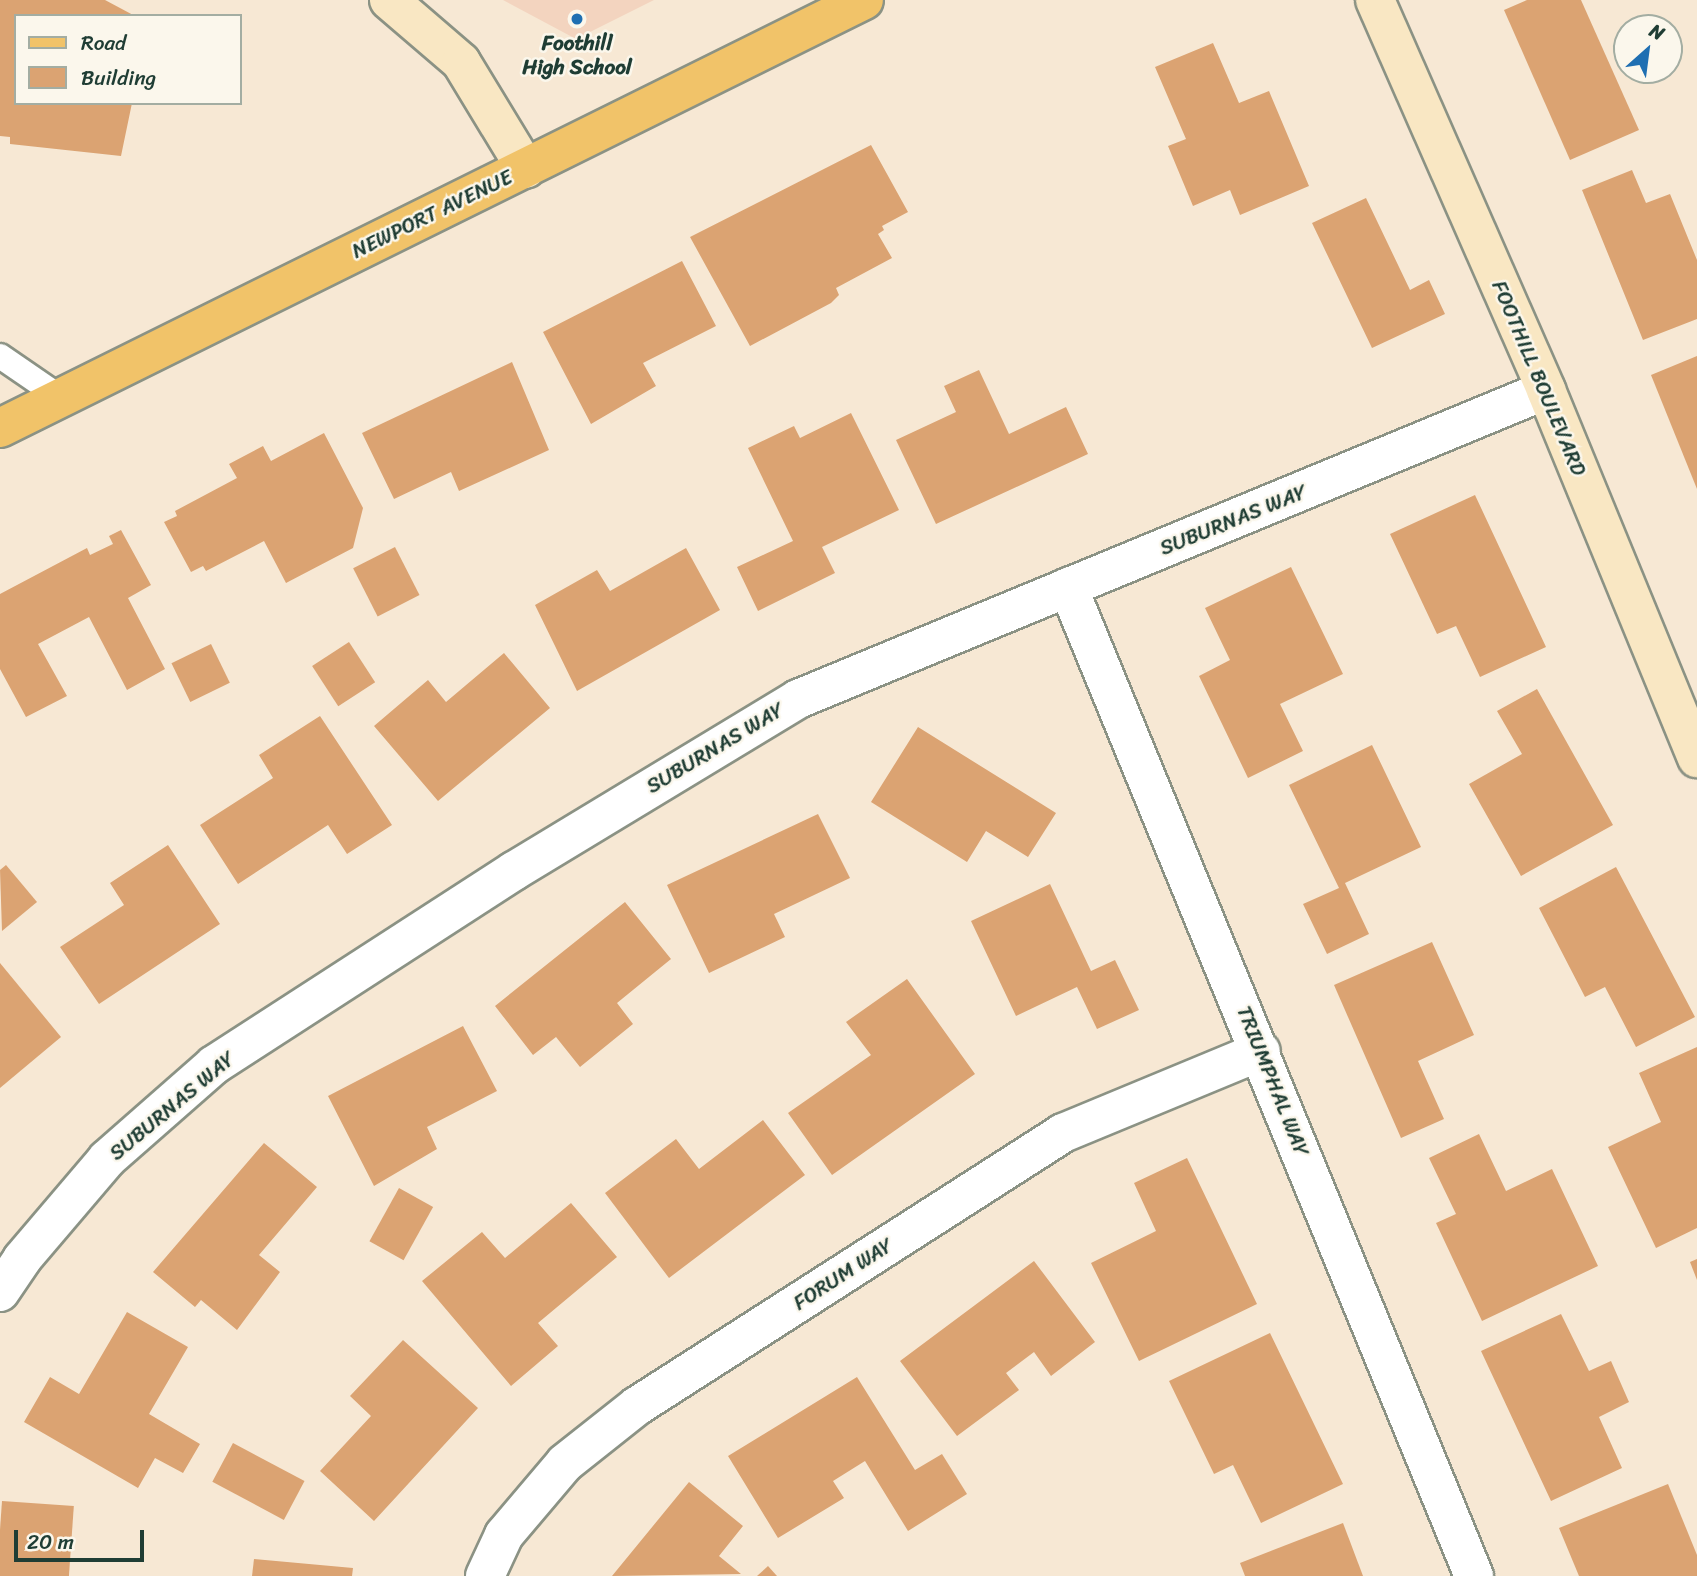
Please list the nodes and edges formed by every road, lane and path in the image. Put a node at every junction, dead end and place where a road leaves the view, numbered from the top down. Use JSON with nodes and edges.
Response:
{"nodes":[{"id":1,"x":388,"y":0,"type":"edge"},
{"id":2,"x":864,"y":0,"type":"edge"},
{"id":3,"x":1375,"y":0,"type":"edge"},
{"id":4,"x":526,"y":169,"type":"junction"},
{"id":5,"x":0,"y":356,"type":"edge"},
{"id":6,"x":1546,"y":390,"type":"junction"},
{"id":7,"x":61,"y":398,"type":"junction"},
{"id":8,"x":0,"y":428,"type":"edge"},
{"id":9,"x":1068,"y":587,"type":"junction"},
{"id":10,"x":1697,"y":758,"type":"edge"},
{"id":11,"x":1261,"y":1051,"type":"junction"},
{"id":12,"x":0,"y":1292,"type":"edge"},
{"id":13,"x":485,"y":1576,"type":"edge"},
{"id":14,"x":1474,"y":1576,"type":"edge"}],
"edges":[{"from":1,"to":4,"type":"street"},
{"from":2,"to":4,"type":"main road","name":"NEWPORT AVENUE"},
{"from":3,"to":6,"type":"street","name":"FOOTHILL BOULEVARD"},
{"from":4,"to":7,"type":"main road","name":"NEWPORT AVENUE"},
{"from":5,"to":7,"type":"lane"},
{"from":6,"to":9,"type":"street","name":"SUBURNAS WAY"},
{"from":6,"to":10,"type":"street","name":"FOOTHILL BOULEVARD"},
{"from":7,"to":8,"type":"main road","name":"NEWPORT AVENUE"},
{"from":9,"to":11,"type":"street","name":"TRIUMPHAL WAY"},
{"from":9,"to":12,"type":"street","name":"SUBURNAS WAY"},
{"from":11,"to":13,"type":"street","name":"FORUM WAY"},
{"from":11,"to":14,"type":"street","name":"TRIUMPHAL WAY"}]}
